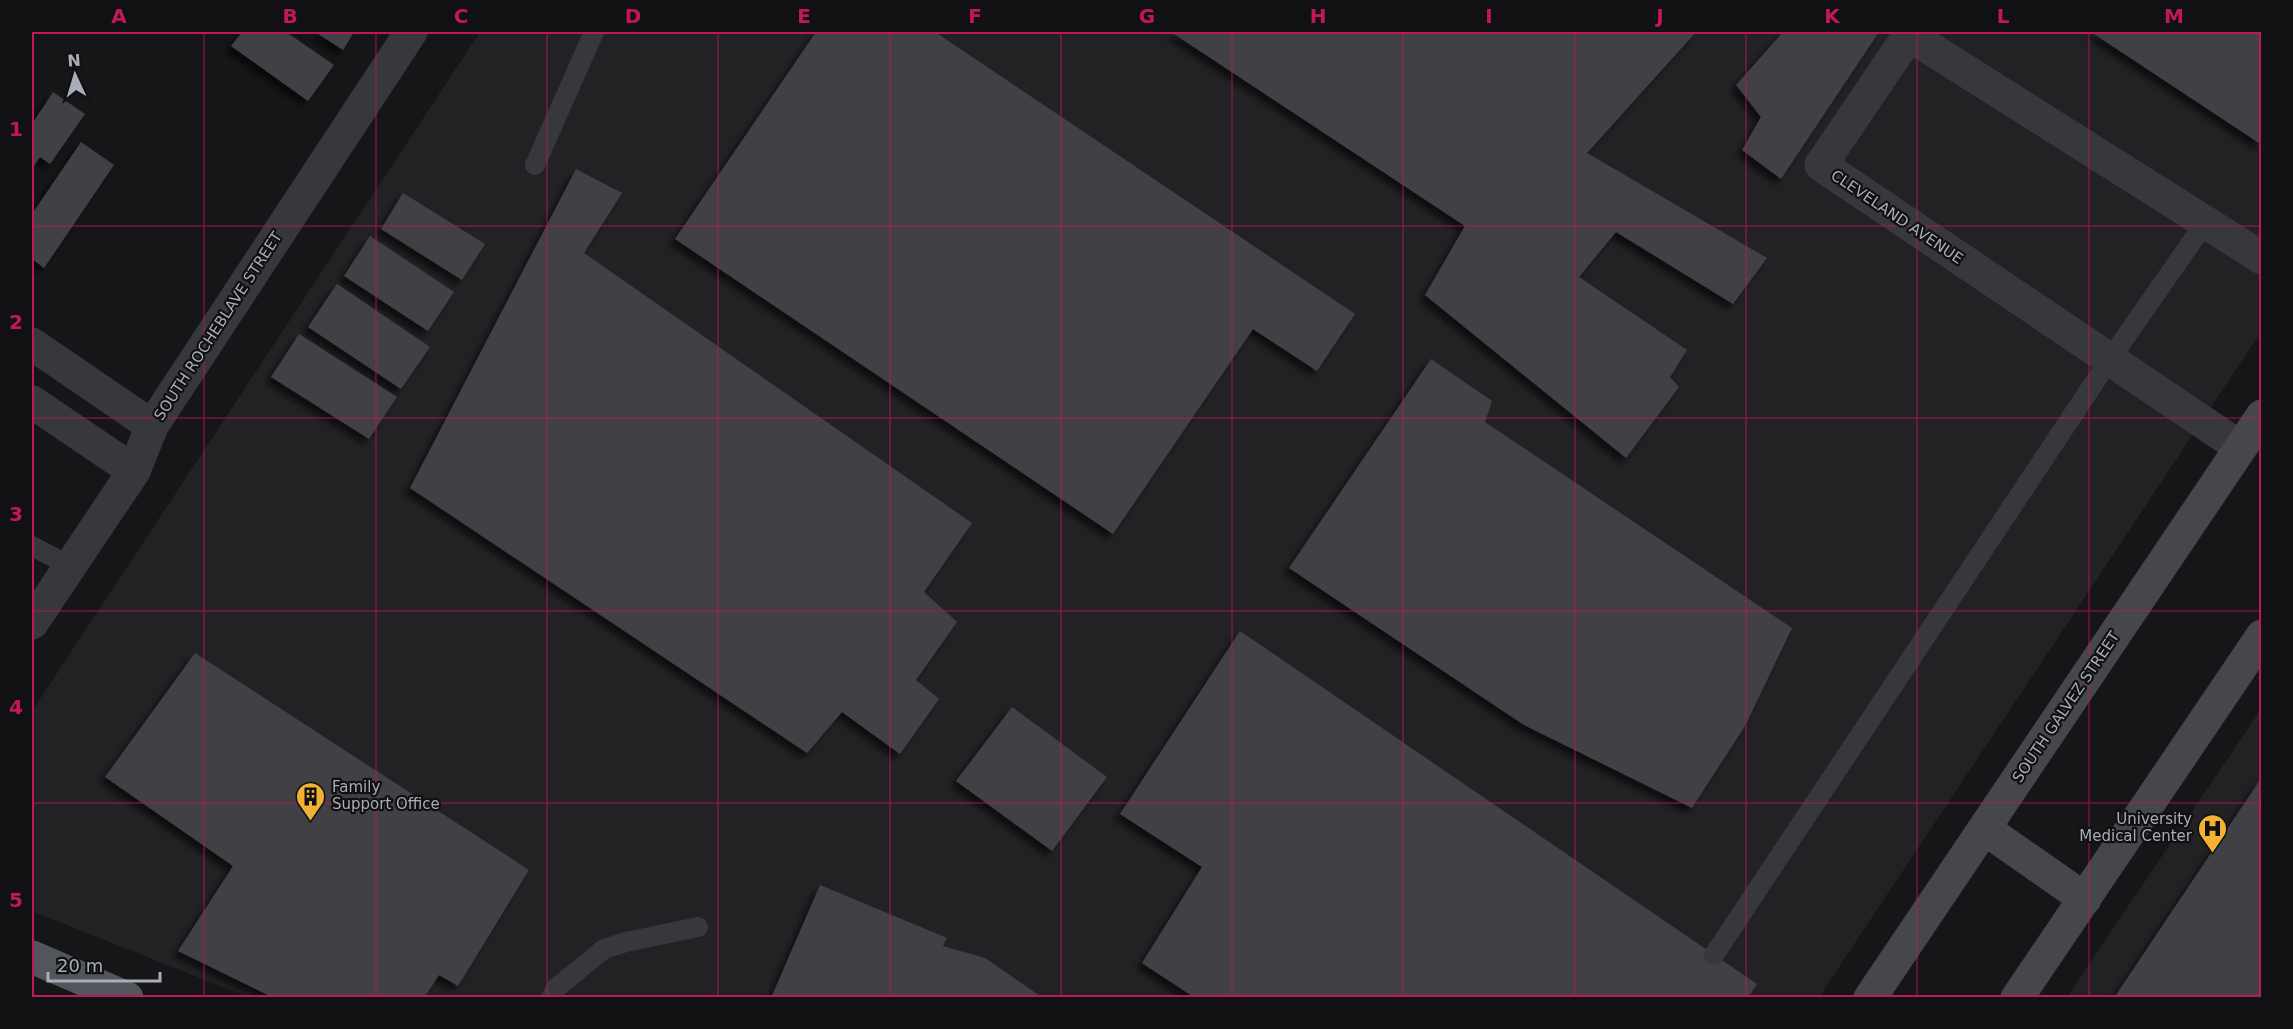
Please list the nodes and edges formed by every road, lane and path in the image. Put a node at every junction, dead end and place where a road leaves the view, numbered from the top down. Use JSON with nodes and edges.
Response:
{"nodes":[{"id":1,"x":411,"y":32,"type":"edge"},
{"id":2,"x":594,"y":32,"type":"edge"},
{"id":3,"x":536,"y":165,"type":"dead end"},
{"id":4,"x":2205,"y":223,"type":"junction"},
{"id":5,"x":2262,"y":258,"type":"edge"},
{"id":6,"x":32,"y":344,"type":"edge"},
{"id":7,"x":2110,"y":359,"type":"junction"},
{"id":8,"x":32,"y":402,"type":"edge"},
{"id":9,"x":2262,"y":416,"type":"edge"},
{"id":10,"x":152,"y":426,"type":"junction"},
{"id":11,"x":2251,"y":454,"type":"edge"},
{"id":12,"x":134,"y":471,"type":"junction"},
{"id":13,"x":32,"y":546,"type":"edge"},
{"id":14,"x":70,"y":566,"type":"junction"},
{"id":15,"x":32,"y":623,"type":"edge"},
{"id":16,"x":2262,"y":636,"type":"edge"},
{"id":17,"x":1985,"y":829,"type":"junction"},
{"id":18,"x":2085,"y":899,"type":"junction"},
{"id":19,"x":698,"y":927,"type":"dead end"},
{"id":20,"x":1714,"y":955,"type":"dead end"},
{"id":21,"x":32,"y":957,"type":"edge"},
{"id":22,"x":127,"y":998,"type":"edge"},
{"id":23,"x":551,"y":998,"type":"edge"},
{"id":24,"x":1870,"y":998,"type":"edge"},
{"id":25,"x":2017,"y":998,"type":"edge"}],
"edges":[{"from":1,"to":10,"type":"street","name":"SOUTH ROCHEBLAVE STREET"},
{"from":2,"to":3,"type":"lane"},
{"from":4,"to":5,"type":"street","name":"CLEVELAND AVENUE"},
{"from":4,"to":7,"type":"lane"},
{"from":4,"to":7,"type":"street","name":"CLEVELAND AVENUE"},
{"from":6,"to":10,"type":"street"},
{"from":7,"to":11,"type":"street","name":"CLEVELAND AVENUE"},
{"from":7,"to":20,"type":"lane"},
{"from":8,"to":12,"type":"street"},
{"from":9,"to":11,"type":"street","name":"SOUTH GALVEZ STREET"},
{"from":10,"to":12,"type":"street","name":"SOUTH ROCHEBLAVE STREET"},
{"from":11,"to":17,"type":"street","name":"SOUTH GALVEZ STREET"},
{"from":12,"to":14,"type":"street","name":"SOUTH ROCHEBLAVE STREET"},
{"from":13,"to":14,"type":"lane"},
{"from":14,"to":15,"type":"street","name":"SOUTH ROCHEBLAVE STREET"},
{"from":16,"to":18,"type":"street"},
{"from":17,"to":18,"type":"street"},
{"from":17,"to":24,"type":"street","name":"SOUTH GALVEZ STREET"},
{"from":18,"to":25,"type":"street"},
{"from":19,"to":23,"type":"lane"},
{"from":21,"to":22,"type":"main road"}]}
